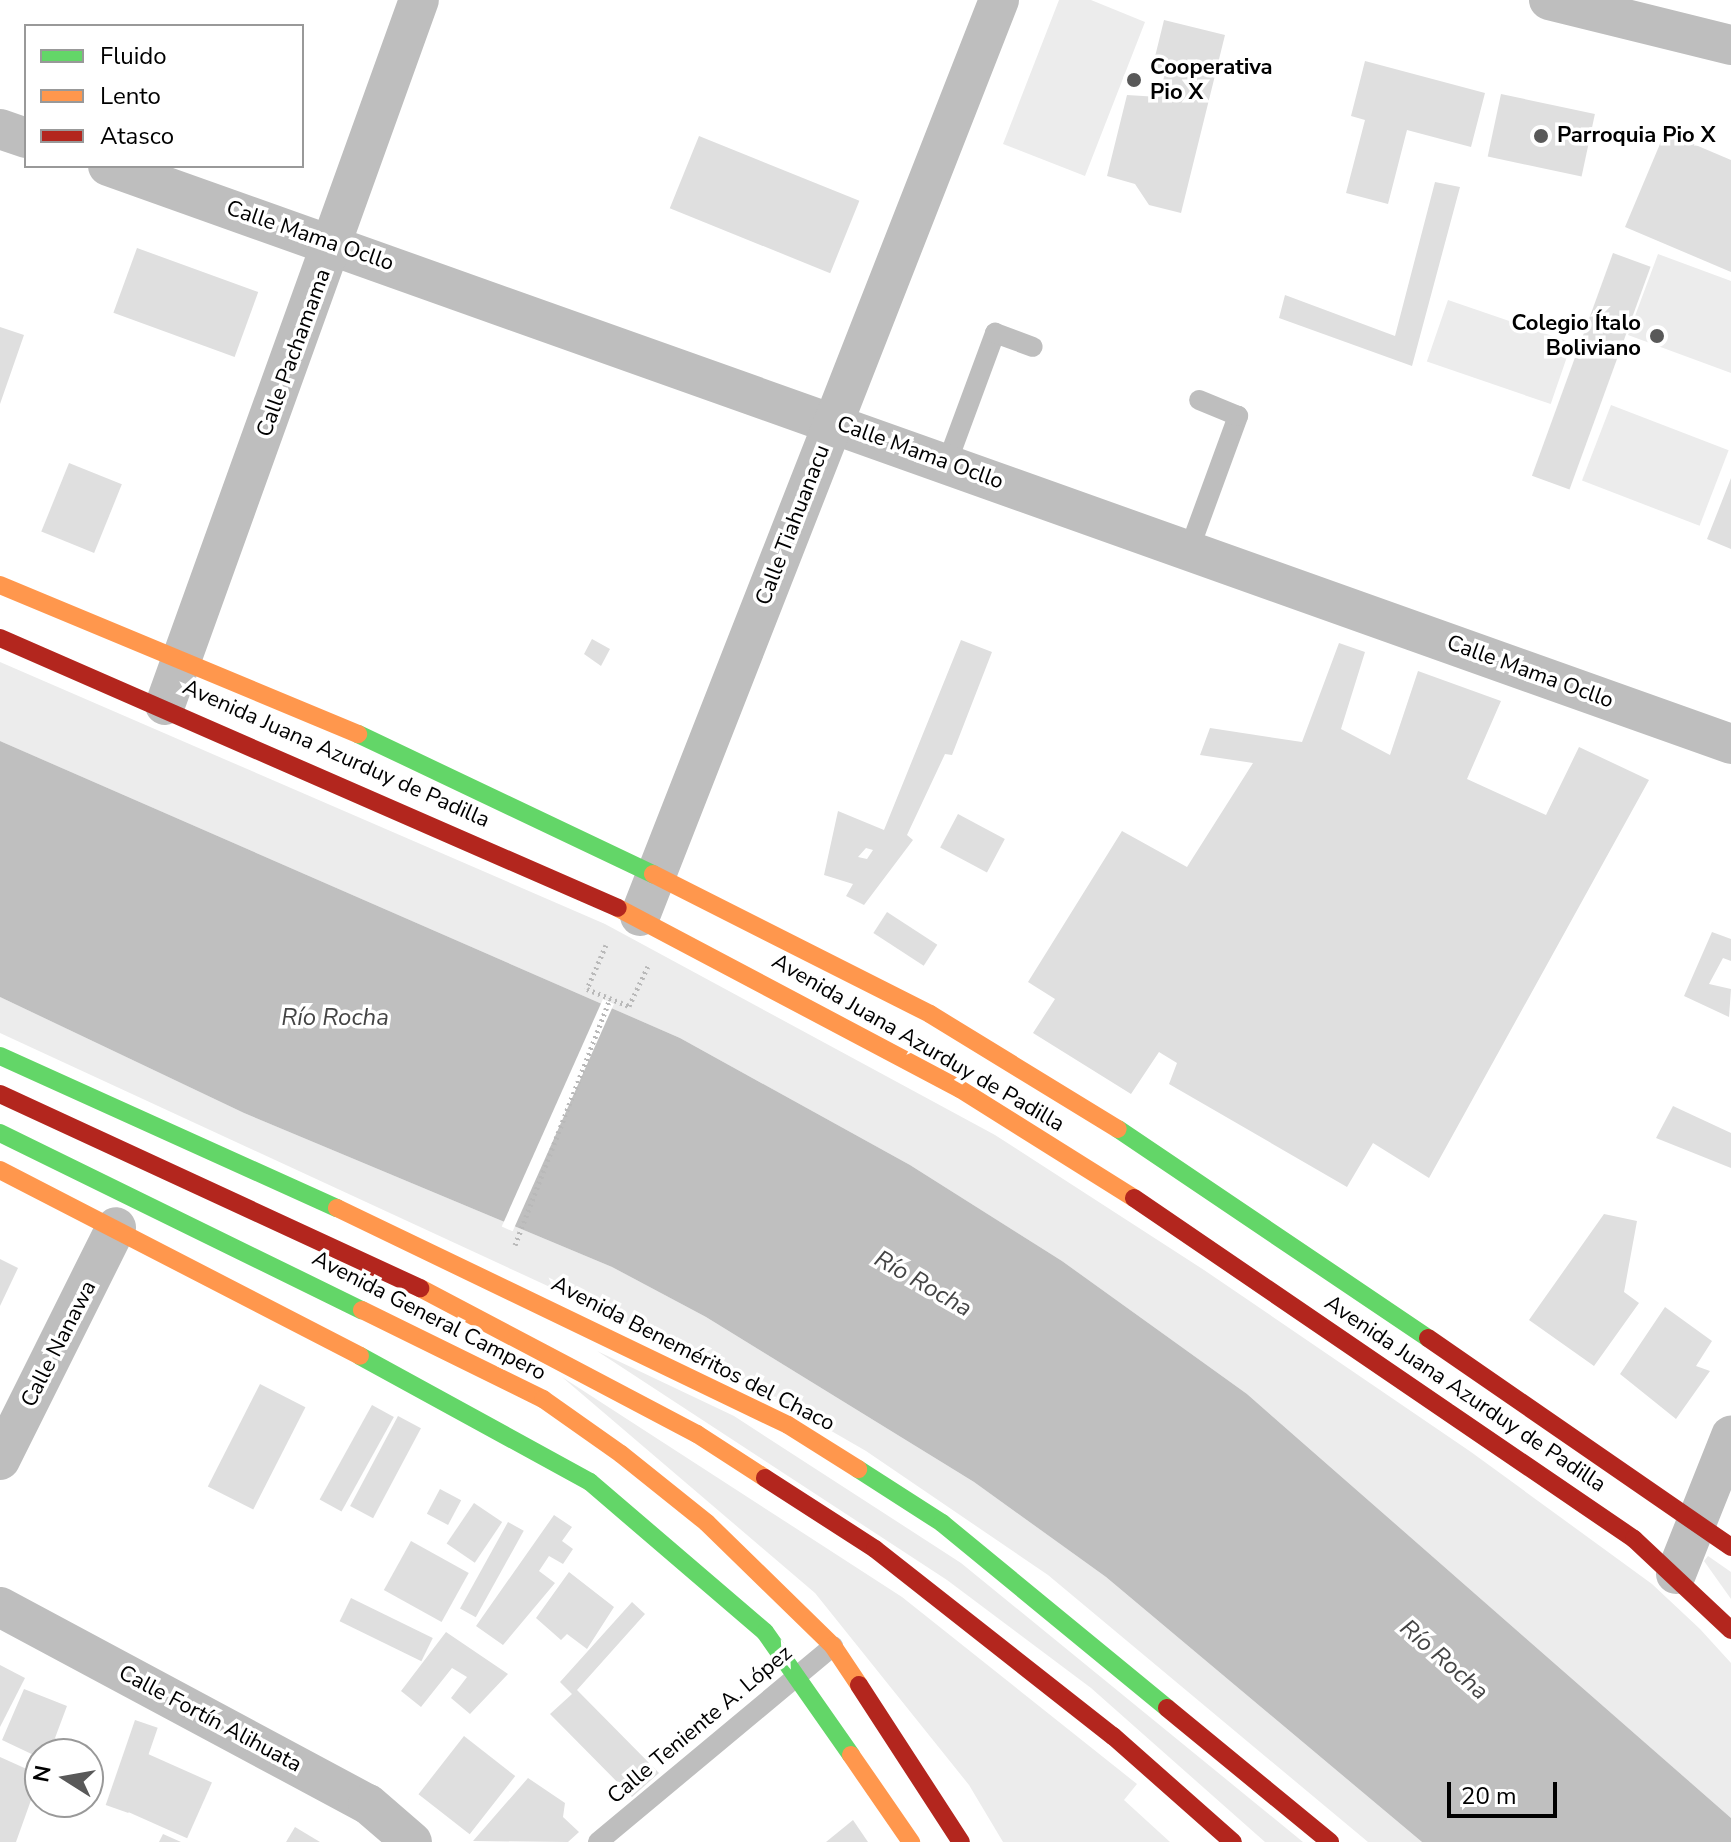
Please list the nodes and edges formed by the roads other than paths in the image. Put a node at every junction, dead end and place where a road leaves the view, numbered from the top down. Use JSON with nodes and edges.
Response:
{"nodes":[{"id":1,"x":419,"y":0,"type":"edge"},
{"id":2,"x":999,"y":0,"type":"edge"},
{"id":3,"x":1549,"y":0,"type":"edge"},
{"id":4,"x":1731,"y":45,"type":"edge"},
{"id":5,"x":0,"y":129,"type":"edge"},
{"id":6,"x":24,"y":137,"type":"edge"},
{"id":7,"x":114,"y":168,"type":"edge"},
{"id":8,"x":333,"y":244,"type":"junction"},
{"id":9,"x":1033,"y":347,"type":"dead end"},
{"id":10,"x":1199,"y":400,"type":"dead end"},
{"id":11,"x":833,"y":422,"type":"junction"},
{"id":12,"x":947,"y":463,"type":"junction"},
{"id":13,"x":1189,"y":550,"type":"junction"},
{"id":14,"x":0,"y":585,"type":"edge"},
{"id":15,"x":0,"y":638,"type":"edge"},
{"id":16,"x":182,"y":660,"type":"junction"},
{"id":17,"x":165,"y":705,"type":"junction"},
{"id":18,"x":1731,"y":744,"type":"edge"},
{"id":19,"x":659,"y":870,"type":"junction"},
{"id":20,"x":648,"y":934,"type":"junction"},
{"id":21,"x":0,"y":1056,"type":"edge"},
{"id":22,"x":0,"y":1094,"type":"edge"},
{"id":23,"x":0,"y":1133,"type":"edge"},
{"id":24,"x":0,"y":1170,"type":"edge"},
{"id":25,"x":116,"y":1227,"type":"junction"},
{"id":26,"x":1731,"y":1436,"type":"edge"},
{"id":27,"x":0,"y":1460,"type":"edge"},
{"id":28,"x":1698,"y":1521,"type":"junction"},
{"id":29,"x":1731,"y":1547,"type":"edge"},
{"id":30,"x":1676,"y":1574,"type":"junction"},
{"id":31,"x":0,"y":1607,"type":"edge"},
{"id":32,"x":1731,"y":1630,"type":"edge"},
{"id":33,"x":833,"y":1646,"type":"junction"},
{"id":34,"x":797,"y":1674,"type":"junction"},
{"id":35,"x":412,"y":1842,"type":"edge"},
{"id":36,"x":598,"y":1842,"type":"edge"},
{"id":37,"x":911,"y":1842,"type":"edge"},
{"id":38,"x":961,"y":1842,"type":"edge"},
{"id":39,"x":1233,"y":1842,"type":"edge"},
{"id":40,"x":1330,"y":1842,"type":"edge"}],
"edges":[{"from":1,"to":8,"type":"street","name":"Calle Pachamama"},
{"from":2,"to":11,"type":"street","name":"Calle Tiahuanacu"},
{"from":3,"to":4,"type":"street"},
{"from":5,"to":6,"type":"street"},
{"from":7,"to":8,"type":"street","name":"Calle Mama Ocllo"},
{"from":8,"to":11,"type":"street","name":"Calle Mama Ocllo"},
{"from":8,"to":16,"type":"street","name":"Calle Pachamama"},
{"from":9,"to":12,"type":"lane"},
{"from":10,"to":13,"type":"lane"},
{"from":11,"to":12,"type":"street","name":"Calle Mama Ocllo"},
{"from":11,"to":19,"type":"street","name":"Calle Tiahuanacu"},
{"from":12,"to":13,"type":"street","name":"Calle Mama Ocllo"},
{"from":13,"to":18,"type":"street","name":"Calle Mama Ocllo"},
{"from":14,"to":16,"type":"main road","name":"Avenida Juana Azurduy de Padilla"},
{"from":15,"to":17,"type":"main road","name":"Avenida Juana Azurduy de Padilla"},
{"from":16,"to":17,"type":"street","name":"Calle Pachamama"},
{"from":16,"to":19,"type":"main road","name":"Avenida Juana Azurduy de Padilla"},
{"from":17,"to":20,"type":"main road","name":"Avenida Juana Azurduy de Padilla"},
{"from":19,"to":20,"type":"street","name":"Calle Tiahuanacu"},
{"from":19,"to":28,"type":"main road","name":"Avenida Juana Azurduy de Padilla"},
{"from":20,"to":30,"type":"main road","name":"Avenida Juana Azurduy de Padilla"},
{"from":21,"to":40,"type":"main road","name":"Avenida Beneméritos del Chaco"},
{"from":22,"to":39,"type":"main road"},
{"from":23,"to":33,"type":"main road","name":"Avenida General Campero"},
{"from":24,"to":25,"type":"main road"},
{"from":25,"to":27,"type":"street","name":"Calle Nanawa"},
{"from":25,"to":34,"type":"main road"},
{"from":26,"to":28,"type":"street"},
{"from":28,"to":29,"type":"main road","name":"Avenida Juana Azurduy de Padilla"},
{"from":28,"to":30,"type":"street"},
{"from":30,"to":32,"type":"main road","name":"Avenida Juana Azurduy de Padilla"},
{"from":31,"to":35,"type":"street","name":"Calle Fortín Alihuata"},
{"from":33,"to":34,"type":"lane","name":"Calle Teniente A. López"},
{"from":33,"to":38,"type":"main road","name":"Avenida General Campero"},
{"from":34,"to":36,"type":"lane","name":"Calle Teniente A. López"},
{"from":34,"to":37,"type":"main road"}]}
